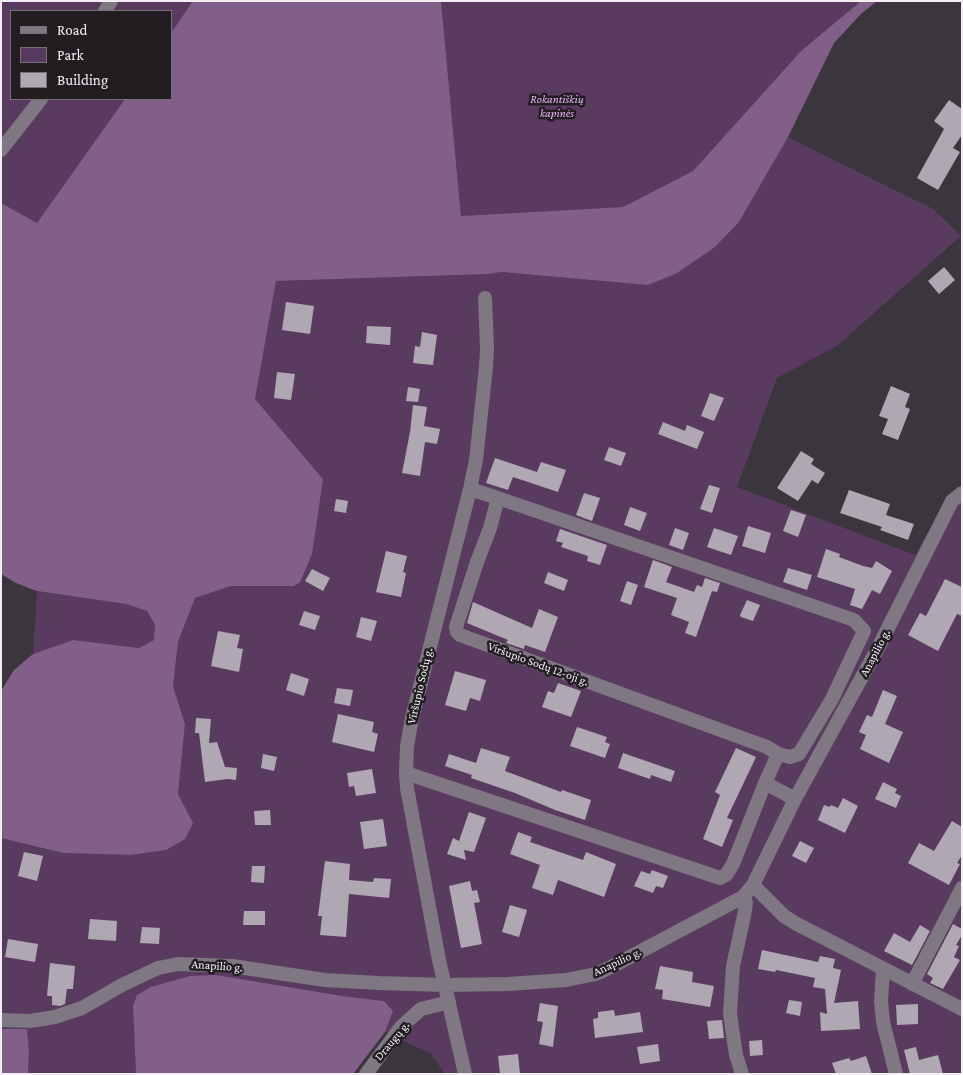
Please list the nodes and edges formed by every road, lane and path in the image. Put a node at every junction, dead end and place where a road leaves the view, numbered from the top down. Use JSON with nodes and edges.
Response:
{"nodes":[{"id":1,"x":40,"y":100,"type":"edge"},
{"id":2,"x":1,"y":150,"type":"edge"},
{"id":3,"x":485,"y":298,"type":"dead end"},
{"id":4,"x":470,"y":489,"type":"junction"},
{"id":5,"x":498,"y":498,"type":"junction"},
{"id":6,"x":959,"y":500,"type":"edge"},
{"id":7,"x":778,"y":754,"type":"junction"},
{"id":8,"x":406,"y":773,"type":"junction"},
{"id":9,"x":765,"y":783,"type":"junction"},
{"id":10,"x":795,"y":799,"type":"junction"},
{"id":11,"x":752,"y":885,"type":"junction"},
{"id":12,"x":962,"y":888,"type":"edge"},
{"id":13,"x":743,"y":897,"type":"junction"},
{"id":14,"x":883,"y":968,"type":"junction"},
{"id":15,"x":912,"y":984,"type":"junction"},
{"id":16,"x":444,"y":985,"type":"junction"},
{"id":17,"x":449,"y":1002,"type":"junction"},
{"id":18,"x":962,"y":1009,"type":"edge"},
{"id":19,"x":1,"y":1020,"type":"edge"},
{"id":20,"x":366,"y":1074,"type":"edge"},
{"id":21,"x":465,"y":1074,"type":"edge"},
{"id":22,"x":742,"y":1074,"type":"edge"},
{"id":23,"x":896,"y":1074,"type":"edge"}],
"edges":[{"from":1,"to":2,"type":"street"},
{"from":3,"to":4,"type":"street","name":"Viršupio Sodų g."},
{"from":4,"to":5,"type":"street"},
{"from":4,"to":8,"type":"street","name":"Viršupio Sodų g."},
{"from":5,"to":7,"type":"street","name":"Viršupio Sodų 12-oji g."},
{"from":5,"to":7,"type":"street"},
{"from":6,"to":10,"type":"street","name":"Anapilio g."},
{"from":7,"to":9,"type":"street"},
{"from":8,"to":9,"type":"street"},
{"from":8,"to":16,"type":"street","name":"Viršupio Sodų g."},
{"from":9,"to":10,"type":"street"},
{"from":10,"to":11,"type":"street","name":"Anapilio g."},
{"from":11,"to":13,"type":"street","name":"Anapilio g."},
{"from":11,"to":14,"type":"street"},
{"from":12,"to":15,"type":"street"},
{"from":13,"to":16,"type":"street","name":"Anapilio g."},
{"from":13,"to":22,"type":"street"},
{"from":14,"to":15,"type":"street"},
{"from":14,"to":23,"type":"street"},
{"from":15,"to":18,"type":"street"},
{"from":16,"to":17,"type":"street","name":"Viršupio Sodų g."},
{"from":16,"to":19,"type":"street","name":"Anapilio g."},
{"from":17,"to":20,"type":"street","name":"Draugų g."},
{"from":17,"to":21,"type":"street","name":"Viršupio Sodų g."}]}
